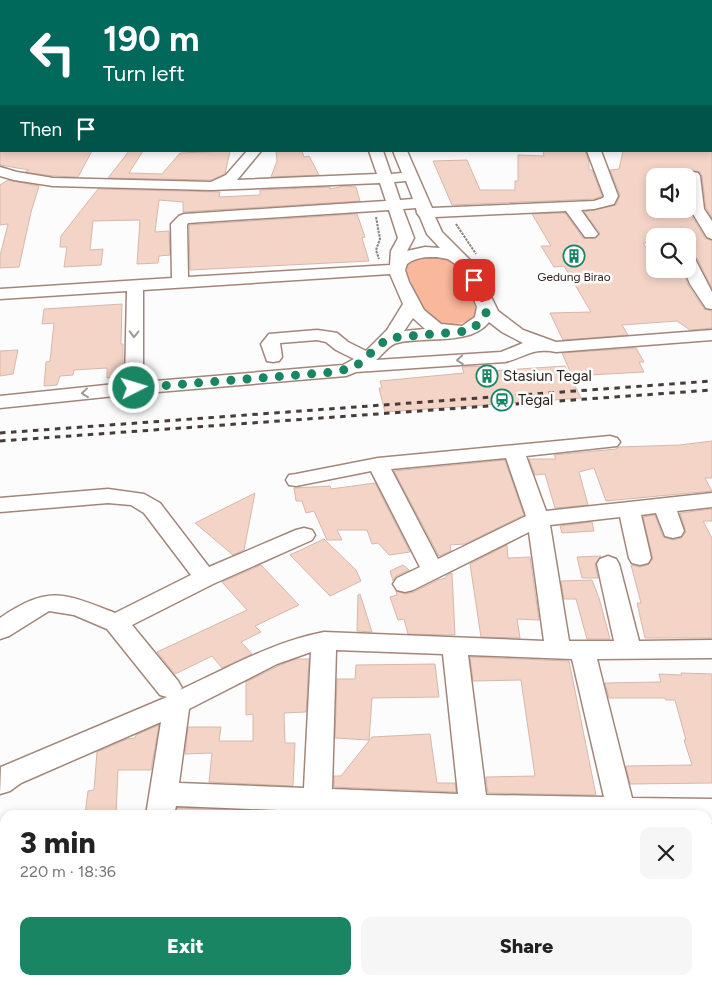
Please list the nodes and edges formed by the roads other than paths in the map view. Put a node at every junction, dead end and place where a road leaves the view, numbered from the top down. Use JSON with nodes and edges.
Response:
{"nodes":[{"id":1,"x":253,"y":152,"type":"edge"},
{"id":2,"x":376,"y":152,"type":"edge"},
{"id":3,"x":400,"y":152,"type":"edge"},
{"id":4,"x":594,"y":152,"type":"edge"},
{"id":5,"x":5,"y":173,"type":"edge"},
{"id":6,"x":410,"y":177,"type":"junction"},
{"id":7,"x":386,"y":178,"type":"junction"},
{"id":8,"x":221,"y":185,"type":"junction"},
{"id":9,"x":696,"y":201,"type":"edge"},
{"id":10,"x":396,"y":205,"type":"junction"},
{"id":11,"x":571,"y":207,"type":"junction"},
{"id":12,"x":422,"y":208,"type":"junction"},
{"id":13,"x":590,"y":234,"type":"dead end"},
{"id":14,"x":712,"y":234,"type":"edge"},
{"id":15,"x":456,"y":257,"type":"junction"},
{"id":16,"x":398,"y":265,"type":"junction"},
{"id":17,"x":696,"y":278,"type":"edge"},
{"id":18,"x":180,"y":282,"type":"junction"},
{"id":19,"x":135,"y":285,"type":"junction"},
{"id":20,"x":0,"y":294,"type":"edge"},
{"id":21,"x":712,"y":304,"type":"edge"},
{"id":22,"x":410,"y":305,"type":"junction"},
{"id":23,"x":486,"y":306,"type":"junction"},
{"id":24,"x":468,"y":331,"type":"junction"},
{"id":25,"x":514,"y":331,"type":"junction"},
{"id":26,"x":449,"y":333,"type":"junction"},
{"id":27,"x":712,"y":334,"type":"edge"},
{"id":28,"x":388,"y":338,"type":"junction"},
{"id":29,"x":542,"y":345,"type":"junction"},
{"id":30,"x":272,"y":357,"type":"dead end"},
{"id":31,"x":367,"y":363,"type":"junction"},
{"id":32,"x":134,"y":388,"type":"junction"},
{"id":33,"x":0,"y":402,"type":"edge"},
{"id":34,"x":610,"y":442,"type":"dead end"},
{"id":35,"x":514,"y":451,"type":"junction"},
{"id":36,"x":378,"y":464,"type":"junction"},
{"id":37,"x":296,"y":480,"type":"dead end"},
{"id":38,"x":711,"y":503,"type":"edge"},
{"id":39,"x":0,"y":505,"type":"edge"},
{"id":40,"x":665,"y":506,"type":"junction"},
{"id":41,"x":629,"y":510,"type":"junction"},
{"id":42,"x":538,"y":519,"type":"junction"},
{"id":43,"x":673,"y":531,"type":"dead end"},
{"id":44,"x":304,"y":535,"type":"dead end"},
{"id":45,"x":640,"y":558,"type":"dead end"},
{"id":46,"x":608,"y":564,"type":"dead end"},
{"id":47,"x":434,"y":570,"type":"junction"},
{"id":48,"x":205,"y":578,"type":"junction"},
{"id":49,"x":405,"y":584,"type":"dead end"},
{"id":50,"x":116,"y":623,"type":"junction"},
{"id":51,"x":0,"y":630,"type":"edge"},
{"id":52,"x":324,"y":641,"type":"junction"},
{"id":53,"x":455,"y":647,"type":"junction"},
{"id":54,"x":628,"y":648,"type":"junction"},
{"id":55,"x":712,"y":649,"type":"edge"},
{"id":56,"x":570,"y":650,"type":"junction"},
{"id":57,"x":173,"y":696,"type":"junction"},
{"id":58,"x":0,"y":783,"type":"edge"},
{"id":59,"x":162,"y":805,"type":"edge"},
{"id":60,"x":317,"y":808,"type":"edge"},
{"id":61,"x":422,"y":810,"type":"edge"},
{"id":62,"x":474,"y":810,"type":"edge"},
{"id":63,"x":620,"y":810,"type":"edge"}],
"edges":[{"from":1,"to":8,"type":"street"},
{"from":2,"to":7,"type":"street"},
{"from":3,"to":6,"type":"street"},
{"from":4,"to":11,"type":"street"},
{"from":5,"to":8,"type":"street"},
{"from":6,"to":7,"type":"street"},
{"from":6,"to":12,"type":"street"},
{"from":7,"to":8,"type":"street"},
{"from":7,"to":10,"type":"street"},
{"from":9,"to":14,"type":"street"},
{"from":10,"to":12,"type":"street"},
{"from":10,"to":16,"type":"street"},
{"from":10,"to":18,"type":"street"},
{"from":11,"to":12,"type":"street"},
{"from":11,"to":13,"type":"street"},
{"from":12,"to":15,"type":"street"},
{"from":15,"to":16,"type":"street"},
{"from":15,"to":23,"type":"street"},
{"from":16,"to":18,"type":"street"},
{"from":16,"to":22,"type":"street"},
{"from":17,"to":21,"type":"street"},
{"from":18,"to":19,"type":"street"},
{"from":19,"to":20,"type":"street"},
{"from":19,"to":32,"type":"street","one_way":true},
{"from":22,"to":26,"type":"street"},
{"from":22,"to":28,"type":"street"},
{"from":23,"to":24,"type":"street"},
{"from":23,"to":25,"type":"street"},
{"from":24,"to":25,"type":"street"},
{"from":24,"to":26,"type":"street"},
{"from":25,"to":29,"type":"street"},
{"from":26,"to":28,"type":"street"},
{"from":27,"to":29,"type":"street"},
{"from":28,"to":31,"type":"street"},
{"from":29,"to":31,"type":"street","one_way":true},
{"from":30,"to":31,"type":"street"},
{"from":31,"to":32,"type":"street"},
{"from":32,"to":33,"type":"street","one_way":true},
{"from":34,"to":35,"type":"street"},
{"from":35,"to":36,"type":"street"},
{"from":35,"to":42,"type":"street"},
{"from":36,"to":37,"type":"street"},
{"from":36,"to":47,"type":"street"},
{"from":38,"to":40,"type":"street"},
{"from":39,"to":48,"type":"street"},
{"from":40,"to":41,"type":"street"},
{"from":40,"to":43,"type":"street"},
{"from":41,"to":42,"type":"street"},
{"from":41,"to":45,"type":"street"},
{"from":42,"to":47,"type":"street"},
{"from":42,"to":56,"type":"street"},
{"from":44,"to":48,"type":"street"},
{"from":46,"to":54,"type":"street"},
{"from":47,"to":49,"type":"street"},
{"from":48,"to":50,"type":"street"},
{"from":50,"to":51,"type":"street"},
{"from":50,"to":57,"type":"street"},
{"from":52,"to":53,"type":"street"},
{"from":52,"to":57,"type":"street"},
{"from":52,"to":60,"type":"street"},
{"from":53,"to":56,"type":"street"},
{"from":53,"to":62,"type":"street"},
{"from":54,"to":55,"type":"street"},
{"from":54,"to":56,"type":"street"},
{"from":56,"to":63,"type":"street"},
{"from":57,"to":58,"type":"street"},
{"from":57,"to":59,"type":"street"},
{"from":59,"to":60,"type":"street"},
{"from":60,"to":61,"type":"street"}]}
